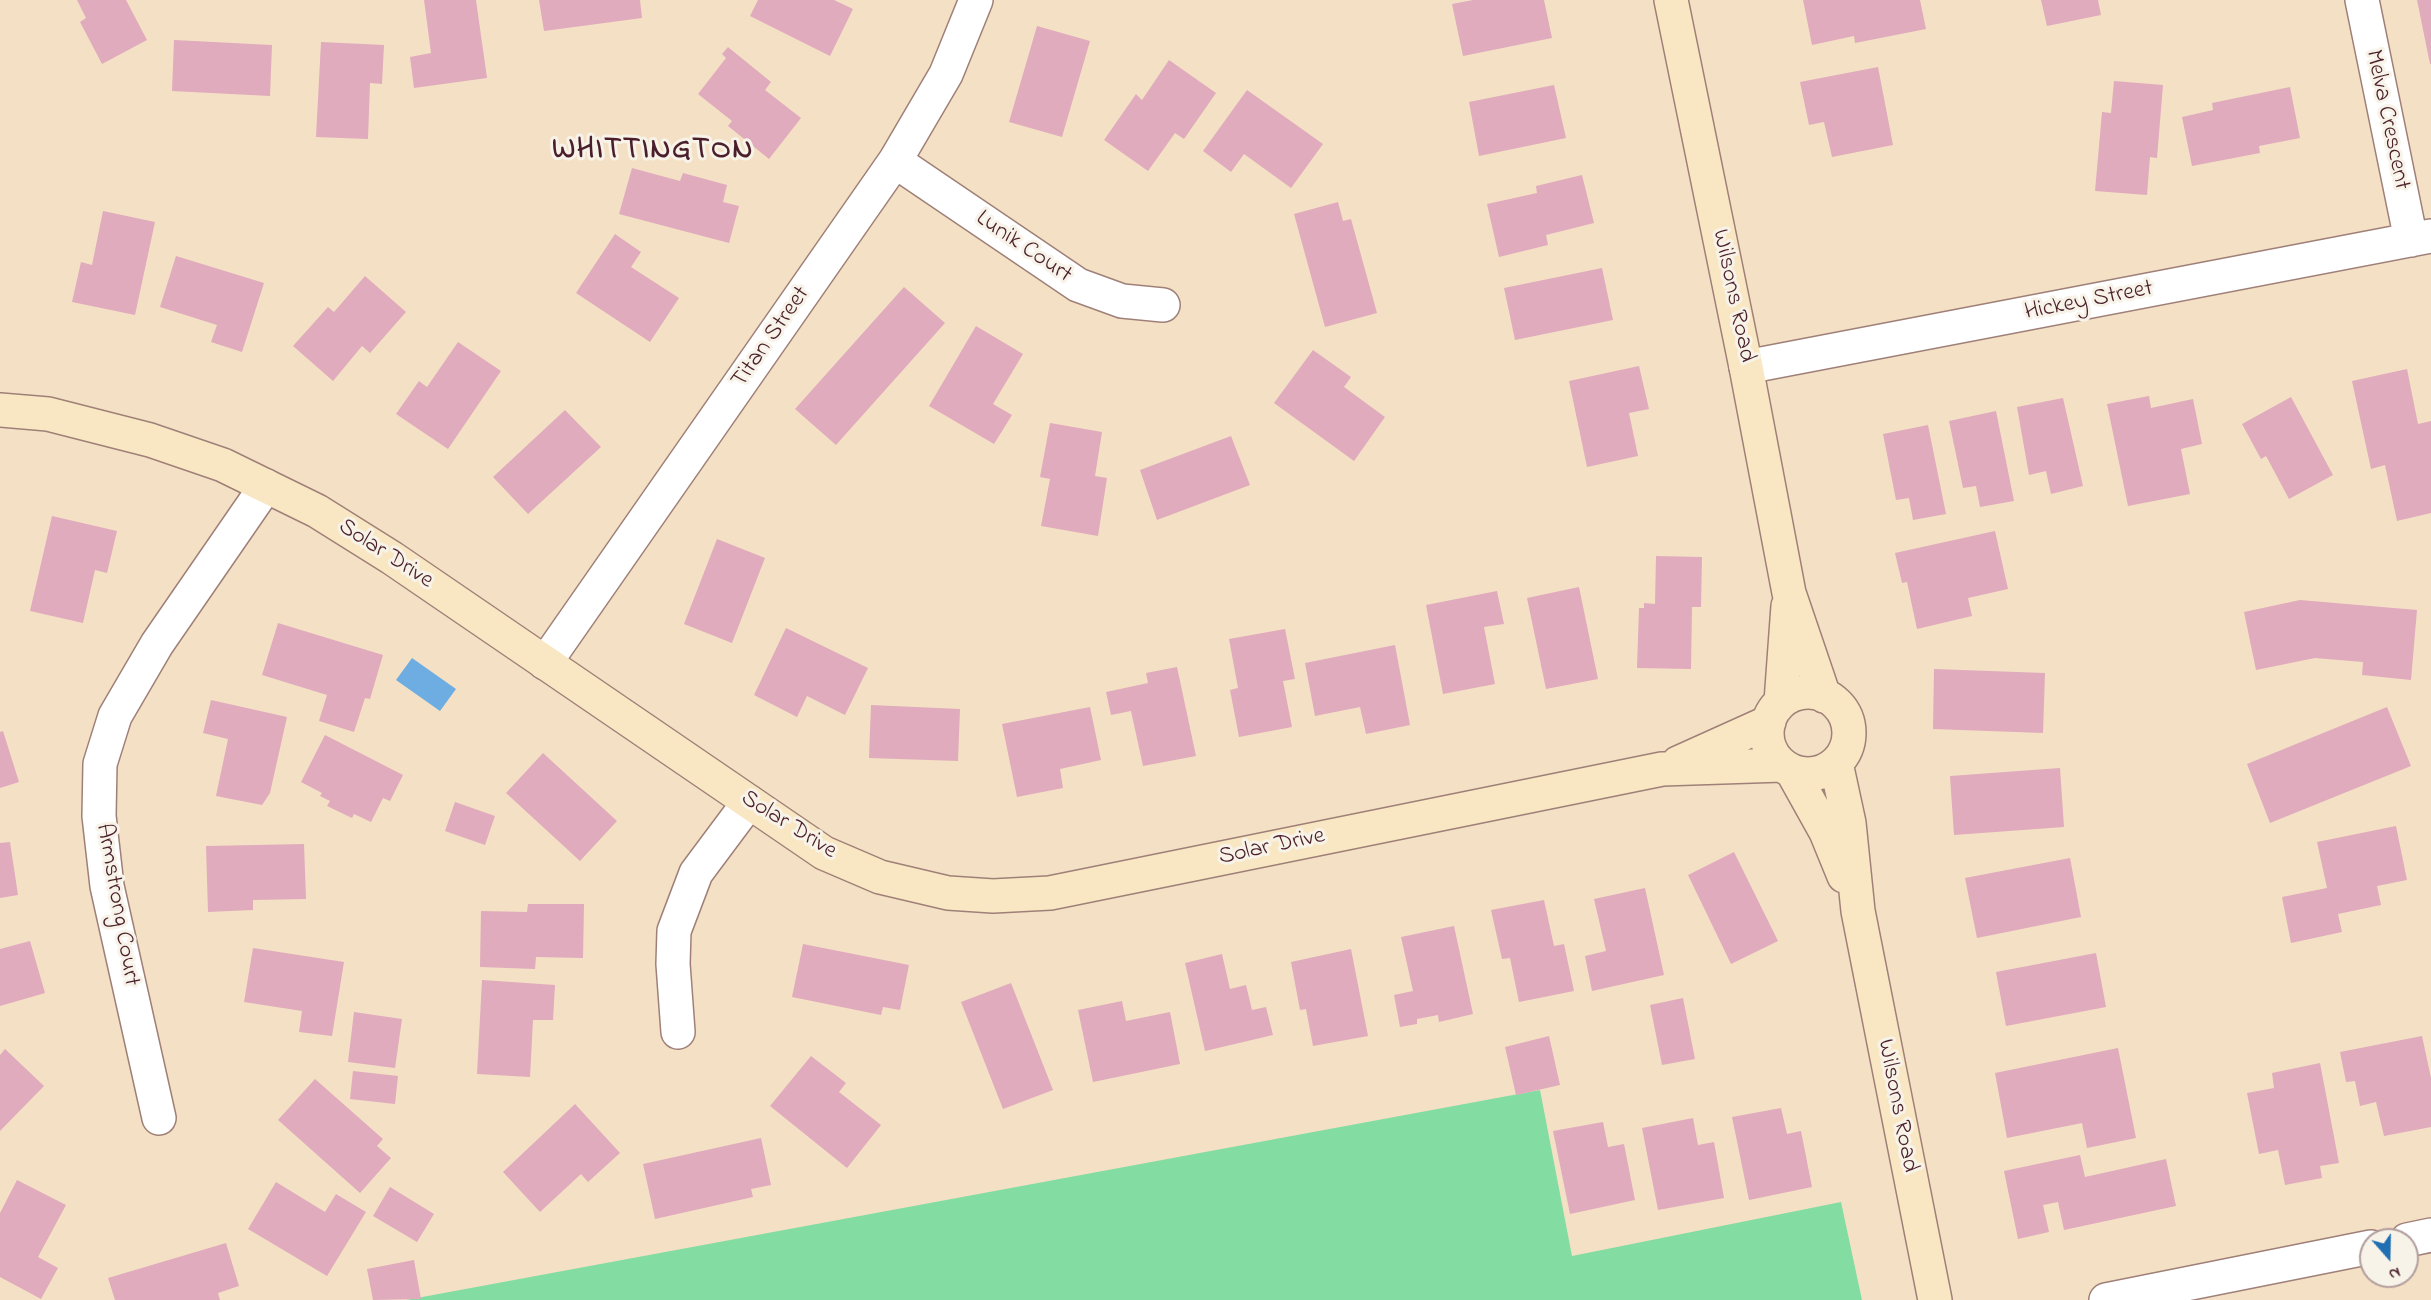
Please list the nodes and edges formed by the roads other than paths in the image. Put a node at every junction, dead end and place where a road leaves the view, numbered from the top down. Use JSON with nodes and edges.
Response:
{"nodes":[{"id":1,"x":976,"y":0,"type":"edge"},
{"id":2,"x":1671,"y":0,"type":"edge"},
{"id":3,"x":2362,"y":0,"type":"edge"},
{"id":4,"x":896,"y":161,"type":"junction"},
{"id":5,"x":2421,"y":238,"type":"edge"},
{"id":6,"x":1163,"y":305,"type":"dead end"},
{"id":7,"x":1746,"y":367,"type":"junction"},
{"id":8,"x":0,"y":410,"type":"edge"},
{"id":9,"x":266,"y":486,"type":"junction"},
{"id":10,"x":1789,"y":593,"type":"junction"},
{"id":11,"x":545,"y":663,"type":"junction"},
{"id":12,"x":1824,"y":696,"type":"junction"},
{"id":13,"x":1775,"y":712,"type":"junction"},
{"id":14,"x":1836,"y":763,"type":"junction"},
{"id":15,"x":1787,"y":768,"type":"junction"},
{"id":16,"x":1662,"y":769,"type":"junction"},
{"id":17,"x":749,"y":802,"type":"junction"},
{"id":18,"x":1858,"y":911,"type":"junction"},
{"id":19,"x":678,"y":1032,"type":"dead end"},
{"id":20,"x":159,"y":1118,"type":"dead end"},
{"id":21,"x":2359,"y":1249,"type":"edge"},
{"id":22,"x":1935,"y":1300,"type":"edge"},
{"id":23,"x":2106,"y":1300,"type":"edge"}],
"edges":[{"from":1,"to":4,"type":"street","name":"Titan Street"},
{"from":2,"to":7,"type":"street","name":"Wilsons Road"},
{"from":3,"to":5,"type":"street","name":"Melva Crescent"},
{"from":4,"to":6,"type":"street","name":"Lunik Court"},
{"from":4,"to":11,"type":"street","name":"Titan Street"},
{"from":5,"to":7,"type":"street","name":"Hickey Street"},
{"from":7,"to":10,"type":"street","name":"Wilsons Road"},
{"from":8,"to":9,"type":"street","name":"Solar Drive"},
{"from":9,"to":11,"type":"street","name":"Solar Drive"},
{"from":9,"to":20,"type":"street","name":"Armstrong Court"},
{"from":10,"to":12,"type":"street","name":"Wilsons Road"},
{"from":10,"to":13,"type":"street","name":"Wilsons Road"},
{"from":11,"to":17,"type":"street","name":"Solar Drive"},
{"from":12,"to":13,"type":"street"},
{"from":12,"to":14,"type":"street"},
{"from":13,"to":15,"type":"street"},
{"from":13,"to":16,"type":"street","name":"Solar Drive"},
{"from":14,"to":15,"type":"street"},
{"from":14,"to":18,"type":"street","name":"Wilsons Road"},
{"from":15,"to":16,"type":"street","name":"Solar Drive"},
{"from":15,"to":18,"type":"street","name":"Wilsons Road"},
{"from":16,"to":17,"type":"street","name":"Solar Drive"},
{"from":17,"to":19,"type":"street"},
{"from":18,"to":22,"type":"street","name":"Wilsons Road"},
{"from":21,"to":23,"type":"street"}]}
